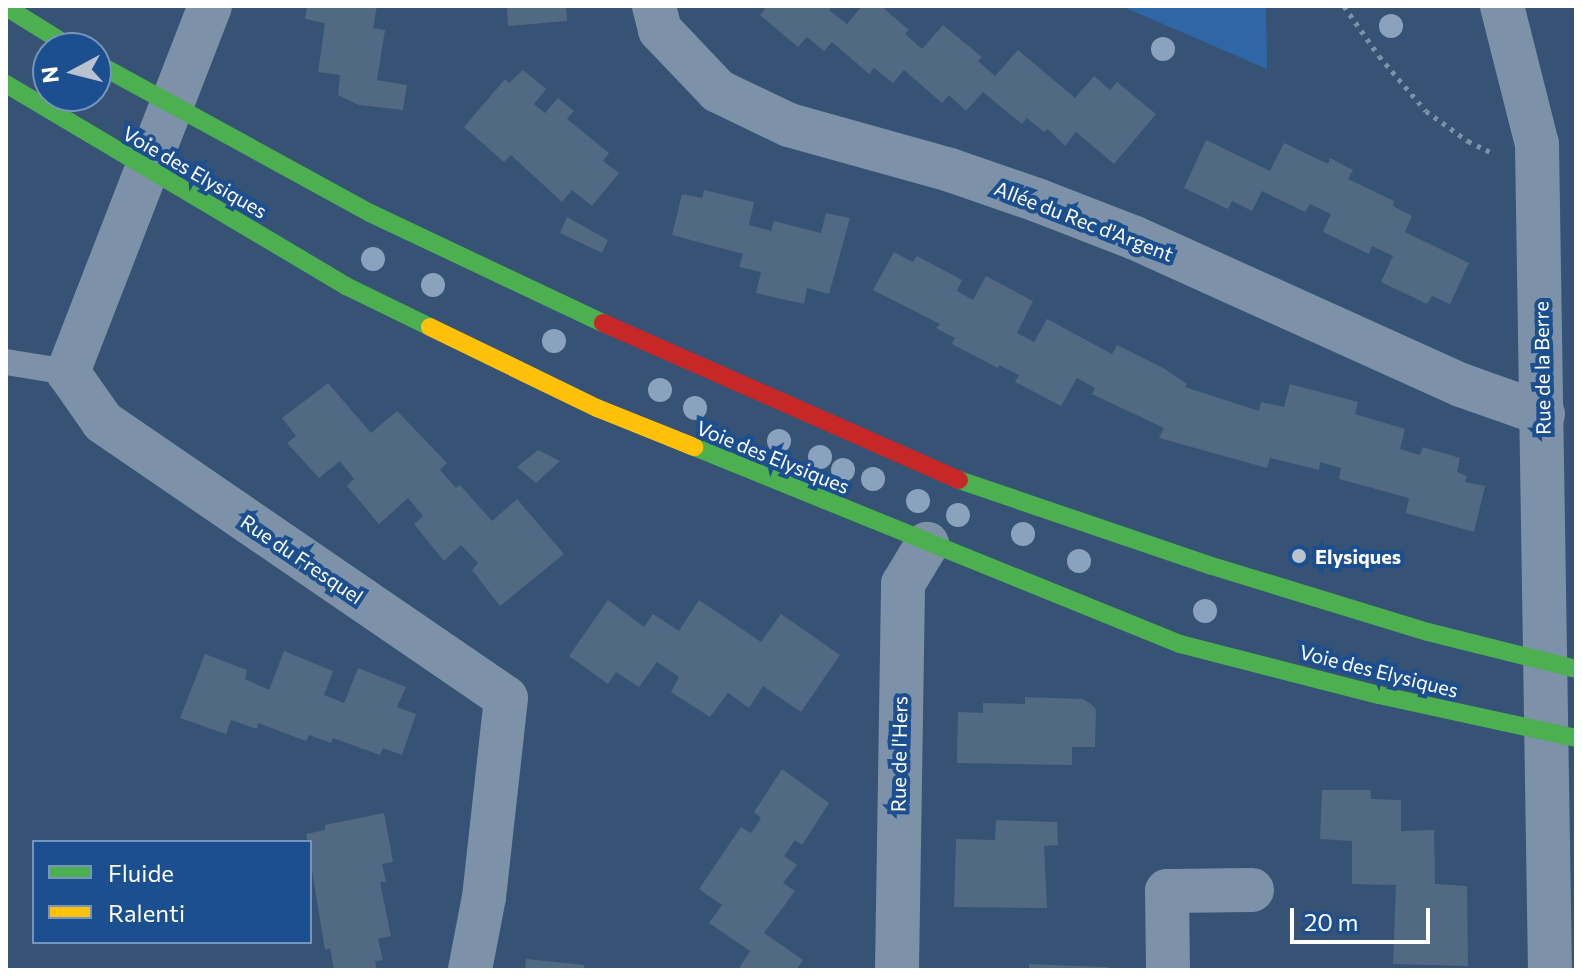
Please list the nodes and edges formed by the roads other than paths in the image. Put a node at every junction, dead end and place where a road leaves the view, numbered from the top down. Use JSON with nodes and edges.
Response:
{"nodes":[{"id":1,"x":210,"y":6,"type":"edge"},
{"id":2,"x":654,"y":6,"type":"edge"},
{"id":3,"x":1502,"y":6,"type":"edge"},
{"id":4,"x":6,"y":7,"type":"edge"},
{"id":5,"x":46,"y":32,"type":"edge"},
{"id":6,"x":112,"y":72,"type":"edge"},
{"id":7,"x":6,"y":84,"type":"edge"},
{"id":8,"x":169,"y":103,"type":"junction"},
{"id":9,"x":144,"y":167,"type":"junction"},
{"id":10,"x":6,"y":362,"type":"edge"},
{"id":11,"x":68,"y":372,"type":"junction"},
{"id":12,"x":1543,"y":414,"type":"junction"},
{"id":13,"x":927,"y":544,"type":"junction"},
{"id":14,"x":1561,"y":666,"type":"edge"},
{"id":15,"x":1560,"y":736,"type":"edge"},
{"id":16,"x":1252,"y":890,"type":"dead end"},
{"id":17,"x":470,"y":970,"type":"edge"},
{"id":18,"x":897,"y":970,"type":"edge"},
{"id":19,"x":1168,"y":970,"type":"edge"},
{"id":20,"x":1550,"y":970,"type":"edge"}],
"edges":[{"from":1,"to":8,"type":"street"},
{"from":2,"to":12,"type":"street","name":"Allée du Rec d'Argent"},
{"from":3,"to":12,"type":"street","name":"Rue de la Berre"},
{"from":4,"to":5,"type":"street"},
{"from":6,"to":8,"type":"street"},
{"from":7,"to":9,"type":"street","name":"Voie des Elysiques"},
{"from":8,"to":9,"type":"street"},
{"from":8,"to":14,"type":"street"},
{"from":9,"to":11,"type":"street"},
{"from":9,"to":13,"type":"street","name":"Voie des Elysiques"},
{"from":10,"to":11,"type":"lane"},
{"from":11,"to":17,"type":"street","name":"Rue du Fresquel"},
{"from":12,"to":14,"type":"street","name":"Rue de la Berre"},
{"from":13,"to":15,"type":"street","name":"Voie des Elysiques"},
{"from":13,"to":18,"type":"street","name":"Rue de l'Hers"},
{"from":14,"to":15,"type":"street","name":"Rue de la Berre"},
{"from":15,"to":20,"type":"street","name":"Rue de la Berre"},
{"from":16,"to":19,"type":"street"}]}
